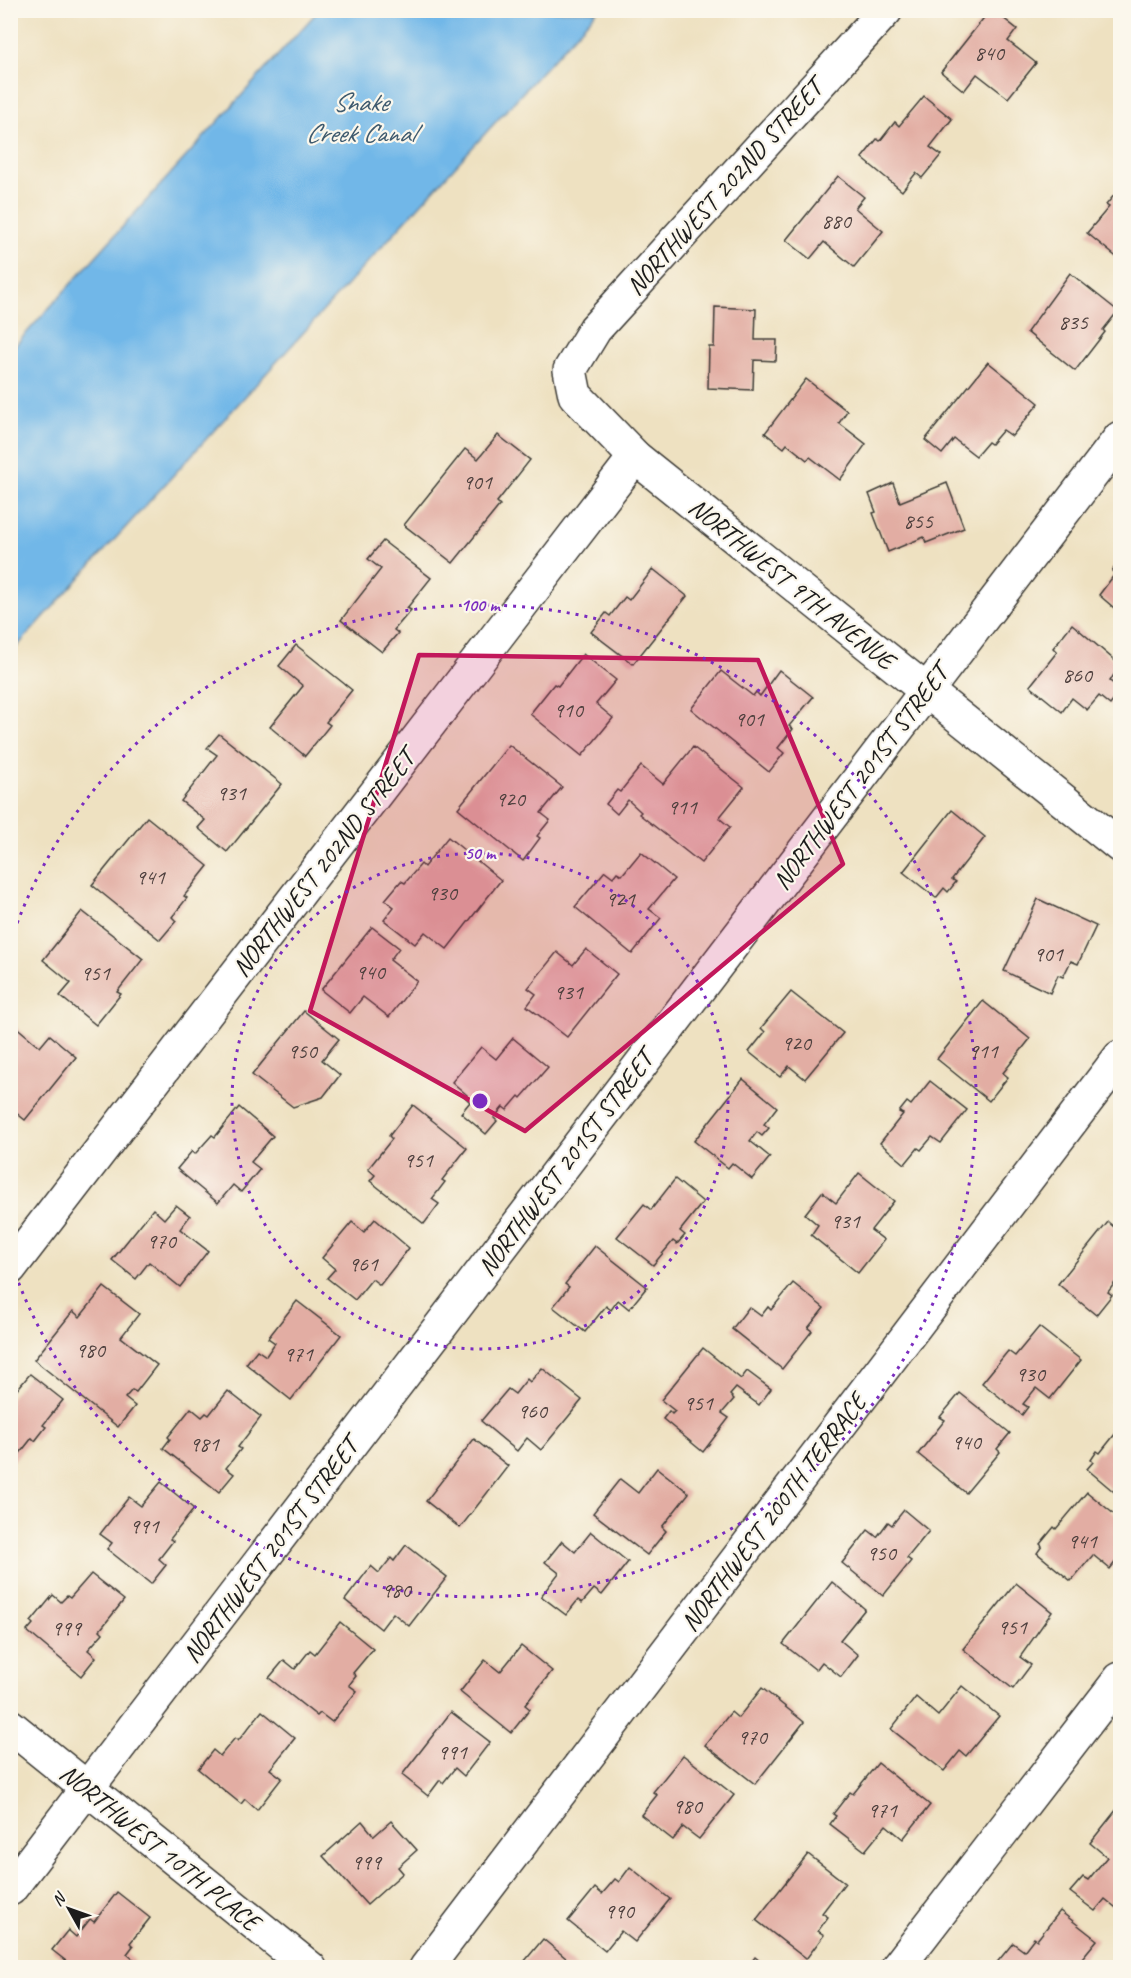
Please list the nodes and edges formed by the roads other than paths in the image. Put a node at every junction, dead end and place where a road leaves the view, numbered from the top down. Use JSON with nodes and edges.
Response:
{"nodes":[{"id":1,"x":886,"y":10,"type":"edge"},
{"id":2,"x":570,"y":370,"type":"joint"},
{"id":3,"x":1120,"y":438,"type":"edge"},
{"id":4,"x":635,"y":457,"type":"junction"},
{"id":5,"x":926,"y":690,"type":"junction"},
{"id":6,"x":1120,"y":846,"type":"edge"},
{"id":7,"x":1120,"y":1057,"type":"edge"},
{"id":8,"x":10,"y":1268,"type":"edge"},
{"id":9,"x":1120,"y":1679,"type":"edge"},
{"id":10,"x":10,"y":1726,"type":"edge"},
{"id":11,"x":88,"y":1789,"type":"junction"},
{"id":12,"x":10,"y":1889,"type":"edge"},
{"id":13,"x":310,"y":1968,"type":"edge"},
{"id":14,"x":426,"y":1968,"type":"edge"},
{"id":15,"x":897,"y":1968,"type":"edge"}],
"edges":[{"from":1,"to":2,"type":"street","name":"NORTHWEST 202ND STREET"},
{"from":2,"to":4,"type":"street","name":"NORTHWEST 9TH AVENUE"},
{"from":3,"to":5,"type":"street","name":"NORTHWEST 201ST STREET"},
{"from":4,"to":5,"type":"street","name":"NORTHWEST 9TH AVENUE"},
{"from":4,"to":8,"type":"street","name":"NORTHWEST 202ND STREET"},
{"from":5,"to":6,"type":"street","name":"NORTHWEST 9TH AVENUE"},
{"from":5,"to":11,"type":"street","name":"NORTHWEST 201ST STREET"},
{"from":7,"to":14,"type":"street","name":"NORTHWEST 200TH TERRACE"},
{"from":9,"to":15,"type":"street"},
{"from":10,"to":11,"type":"street","name":"NORTHWEST 10TH PLACE"},
{"from":11,"to":12,"type":"street","name":"NORTHWEST 201ST STREET"},
{"from":11,"to":13,"type":"street","name":"NORTHWEST 10TH PLACE"}]}
